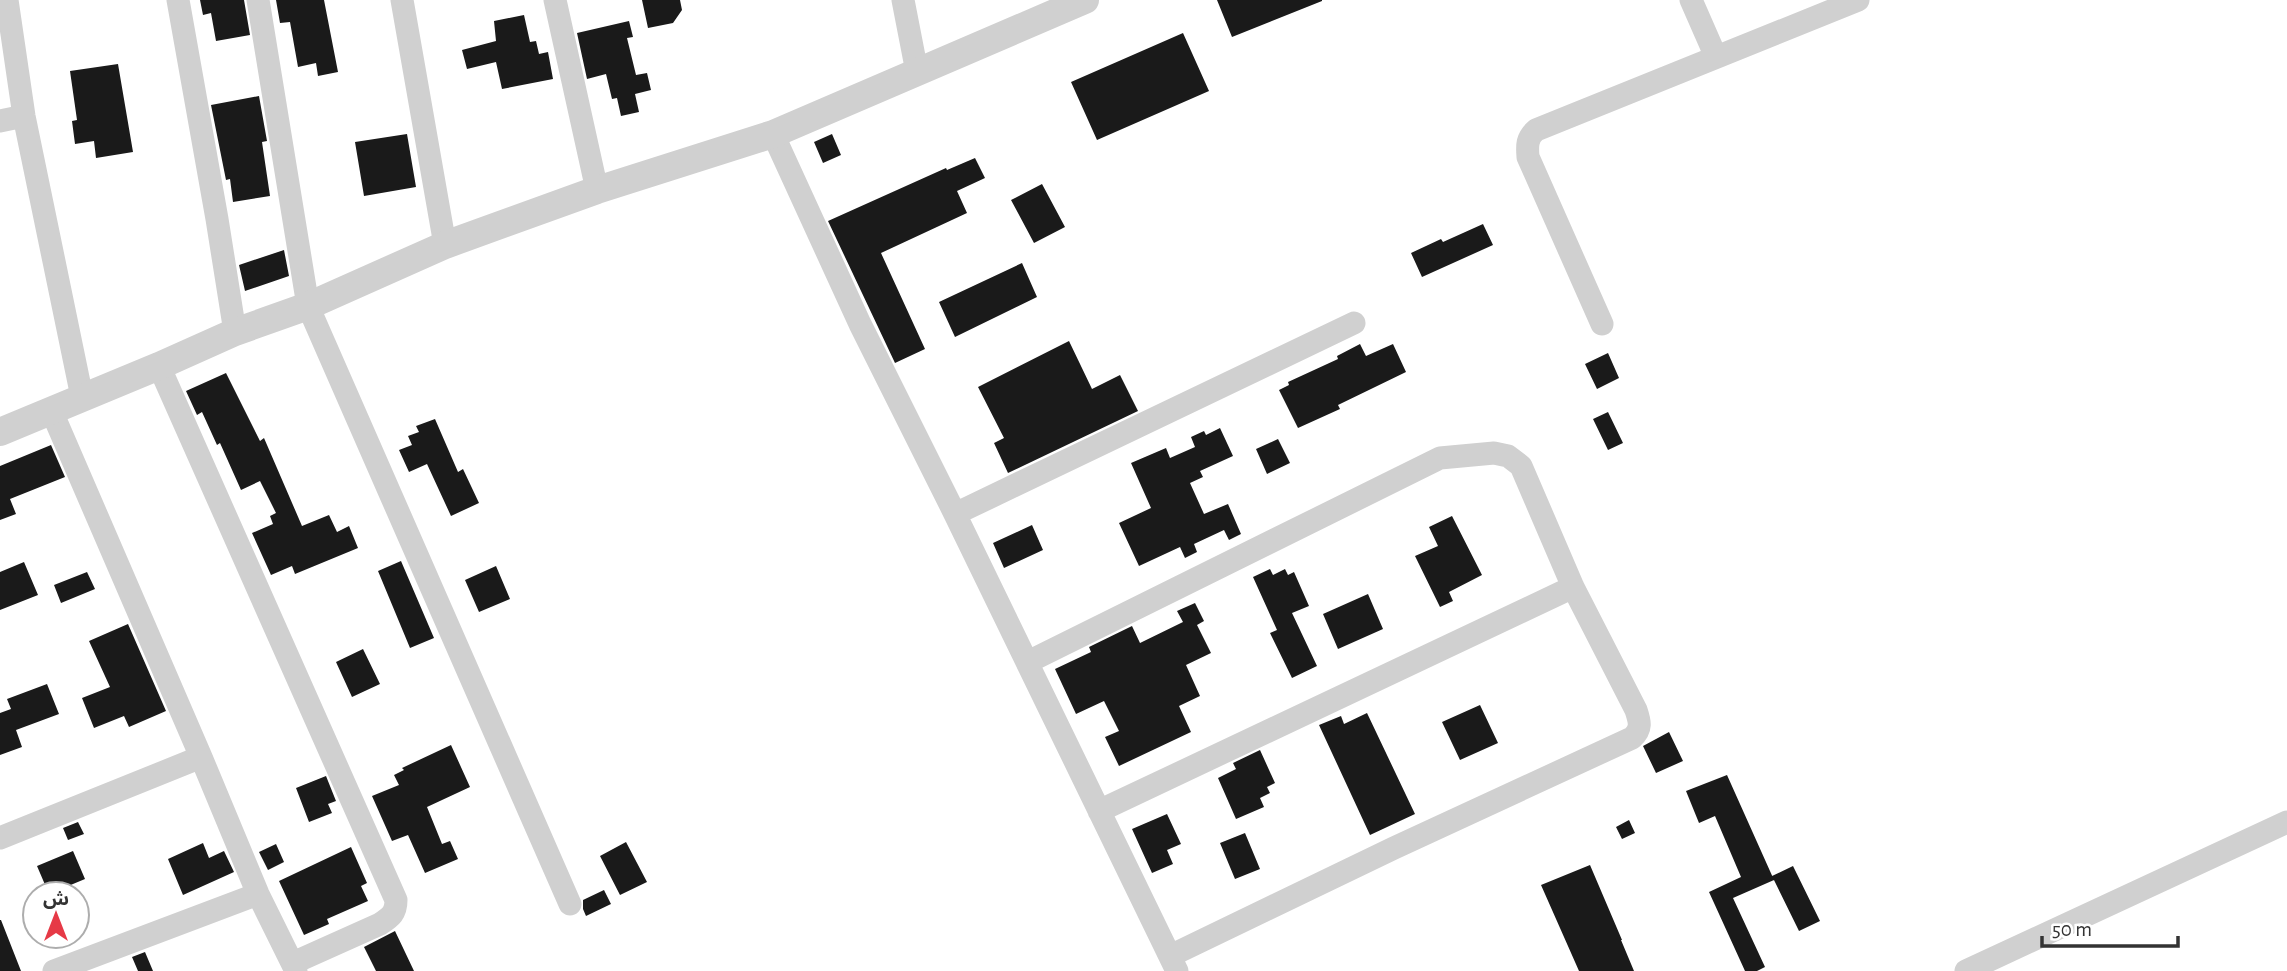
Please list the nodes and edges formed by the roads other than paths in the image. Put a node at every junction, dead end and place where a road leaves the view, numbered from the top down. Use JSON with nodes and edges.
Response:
{"nodes":[{"id":1,"x":7,"y":0,"type":"edge"},
{"id":2,"x":178,"y":0,"type":"edge"},
{"id":3,"x":258,"y":0,"type":"edge"},
{"id":4,"x":402,"y":0,"type":"edge"},
{"id":5,"x":555,"y":0,"type":"edge"},
{"id":6,"x":903,"y":0,"type":"edge"},
{"id":7,"x":1085,"y":0,"type":"edge"},
{"id":8,"x":1691,"y":0,"type":"edge"},
{"id":9,"x":1858,"y":0,"type":"edge"},
{"id":10,"x":1716,"y":57,"type":"junction"},
{"id":11,"x":917,"y":72,"type":"junction"},
{"id":12,"x":24,"y":117,"type":"junction"},
{"id":13,"x":0,"y":121,"type":"edge"},
{"id":14,"x":773,"y":134,"type":"junction"},
{"id":15,"x":597,"y":190,"type":"junction"},
{"id":16,"x":445,"y":245,"type":"junction"},
{"id":17,"x":308,"y":306,"type":"junction"},
{"id":18,"x":1354,"y":323,"type":"dead end"},
{"id":19,"x":1602,"y":324,"type":"dead end"},
{"id":20,"x":235,"y":332,"type":"junction"},
{"id":21,"x":159,"y":366,"type":"junction"},
{"id":22,"x":82,"y":397,"type":"junction"},
{"id":23,"x":52,"y":412,"type":"junction"},
{"id":24,"x":0,"y":432,"type":"edge"},
{"id":25,"x":956,"y":514,"type":"junction"},
{"id":26,"x":1573,"y":587,"type":"junction"},
{"id":27,"x":1028,"y":662,"type":"junction"},
{"id":28,"x":201,"y":757,"type":"junction"},
{"id":29,"x":1099,"y":811,"type":"junction"},
{"id":30,"x":2287,"y":822,"type":"edge"},
{"id":31,"x":0,"y":838,"type":"edge"},
{"id":32,"x":258,"y":894,"type":"junction"},
{"id":33,"x":570,"y":904,"type":"dead end"},
{"id":34,"x":1174,"y":964,"type":"edge"},
{"id":35,"x":294,"y":967,"type":"edge"},
{"id":36,"x":54,"y":971,"type":"edge"},
{"id":37,"x":1966,"y":971,"type":"edge"}],
"edges":[{"from":1,"to":12,"type":"street"},
{"from":2,"to":20,"type":"street"},
{"from":3,"to":17,"type":"street"},
{"from":4,"to":16,"type":"street"},
{"from":5,"to":15,"type":"street"},
{"from":6,"to":11,"type":"street"},
{"from":7,"to":11,"type":"street"},
{"from":8,"to":10,"type":"street"},
{"from":9,"to":10,"type":"street"},
{"from":10,"to":19,"type":"street"},
{"from":11,"to":14,"type":"street"},
{"from":12,"to":13,"type":"street"},
{"from":12,"to":22,"type":"street"},
{"from":14,"to":15,"type":"street"},
{"from":14,"to":25,"type":"street"},
{"from":15,"to":16,"type":"street"},
{"from":16,"to":17,"type":"street"},
{"from":17,"to":20,"type":"street"},
{"from":17,"to":33,"type":"street"},
{"from":18,"to":25,"type":"street"},
{"from":20,"to":21,"type":"street"},
{"from":21,"to":22,"type":"street"},
{"from":21,"to":35,"type":"street"},
{"from":22,"to":23,"type":"street"},
{"from":23,"to":24,"type":"street"},
{"from":23,"to":28,"type":"street"},
{"from":25,"to":27,"type":"street"},
{"from":26,"to":27,"type":"street"},
{"from":26,"to":29,"type":"street"},
{"from":26,"to":34,"type":"street"},
{"from":27,"to":29,"type":"street"},
{"from":28,"to":31,"type":"street"},
{"from":28,"to":32,"type":"street"},
{"from":29,"to":34,"type":"street"},
{"from":30,"to":37,"type":"street"},
{"from":32,"to":35,"type":"street"},
{"from":32,"to":36,"type":"street"}]}
